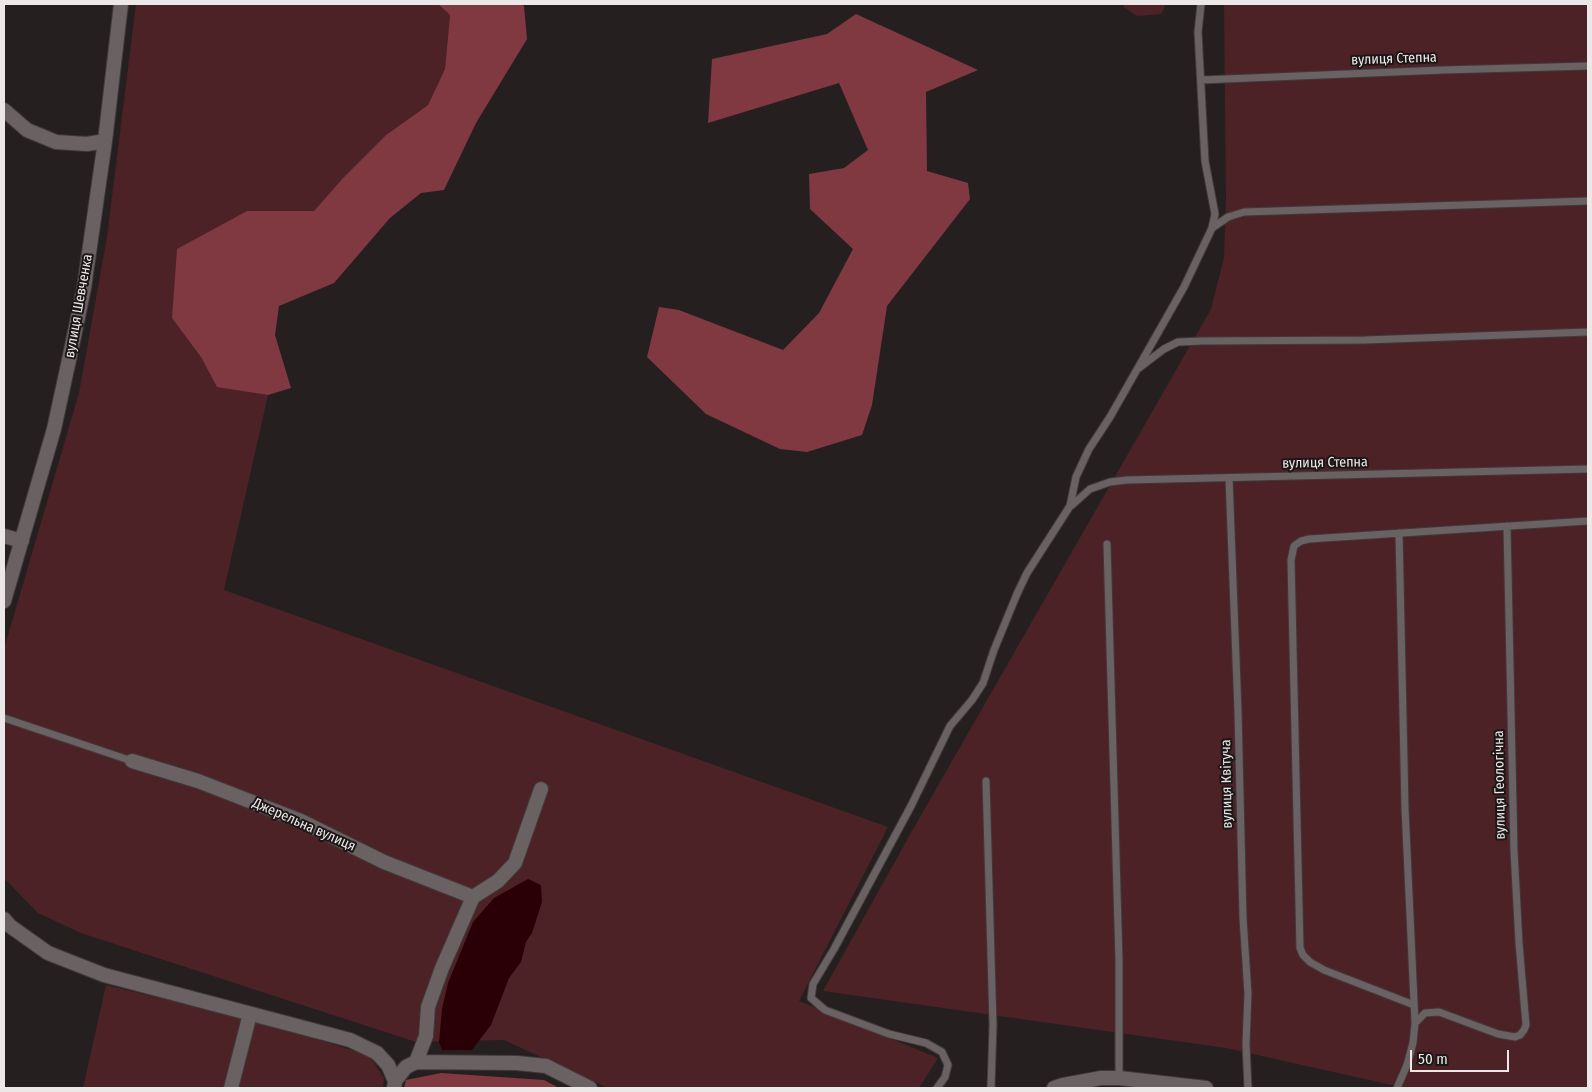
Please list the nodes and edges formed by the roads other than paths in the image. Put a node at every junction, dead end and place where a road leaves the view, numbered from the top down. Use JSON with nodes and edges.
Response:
{"nodes":[{"id":1,"x":121,"y":4,"type":"edge"},
{"id":2,"x":1201,"y":4,"type":"edge"},
{"id":3,"x":1588,"y":66,"type":"edge"},
{"id":4,"x":1201,"y":80,"type":"junction"},
{"id":5,"x":4,"y":110,"type":"edge"},
{"id":6,"x":105,"y":141,"type":"junction"},
{"id":7,"x":1588,"y":201,"type":"edge"},
{"id":8,"x":1212,"y":228,"type":"junction"},
{"id":9,"x":1588,"y":332,"type":"edge"},
{"id":10,"x":1137,"y":370,"type":"junction"},
{"id":11,"x":1588,"y":469,"type":"edge"},
{"id":12,"x":1229,"y":478,"type":"junction"},
{"id":13,"x":1070,"y":506,"type":"junction"},
{"id":14,"x":1588,"y":522,"type":"edge"},
{"id":15,"x":1507,"y":526,"type":"junction"},
{"id":16,"x":1399,"y":533,"type":"junction"},
{"id":17,"x":4,"y":536,"type":"edge"},
{"id":18,"x":22,"y":540,"type":"junction"},
{"id":19,"x":1108,"y":544,"type":"dead end"},
{"id":20,"x":4,"y":601,"type":"edge"},
{"id":21,"x":4,"y":718,"type":"edge"},
{"id":22,"x":132,"y":761,"type":"joint"},
{"id":23,"x":986,"y":781,"type":"dead end"},
{"id":24,"x":541,"y":789,"type":"dead end"},
{"id":25,"x":473,"y":897,"type":"junction"},
{"id":26,"x":4,"y":919,"type":"edge"},
{"id":27,"x":1414,"y":1006,"type":"junction"},
{"id":28,"x":250,"y":1014,"type":"junction"},
{"id":29,"x":1415,"y":1023,"type":"junction"},
{"id":30,"x":416,"y":1062,"type":"junction"},
{"id":31,"x":1119,"y":1078,"type":"junction"},
{"id":32,"x":395,"y":1085,"type":"edge"},
{"id":33,"x":231,"y":1088,"type":"edge"},
{"id":34,"x":590,"y":1088,"type":"edge"},
{"id":35,"x":937,"y":1088,"type":"edge"},
{"id":36,"x":991,"y":1088,"type":"edge"},
{"id":37,"x":1054,"y":1088,"type":"edge"},
{"id":38,"x":1206,"y":1088,"type":"edge"},
{"id":39,"x":1248,"y":1088,"type":"edge"},
{"id":40,"x":1397,"y":1088,"type":"edge"}],
"edges":[{"from":1,"to":6,"type":"street","name":"вулиця Шевченка"},
{"from":2,"to":4,"type":"lane"},
{"from":3,"to":4,"type":"lane","name":"вулиця Степна"},
{"from":4,"to":8,"type":"lane"},
{"from":5,"to":6,"type":"street"},
{"from":6,"to":18,"type":"street","name":"вулиця Шевченка"},
{"from":7,"to":8,"type":"lane"},
{"from":8,"to":10,"type":"lane"},
{"from":9,"to":10,"type":"lane"},
{"from":10,"to":13,"type":"lane"},
{"from":11,"to":12,"type":"lane","name":"вулиця Степна"},
{"from":12,"to":13,"type":"lane","name":"вулиця Степна"},
{"from":12,"to":39,"type":"lane","name":"вулиця Квітуча"},
{"from":13,"to":35,"type":"lane"},
{"from":14,"to":15,"type":"lane"},
{"from":15,"to":16,"type":"lane"},
{"from":15,"to":29,"type":"lane","name":"вулиця Геологічна"},
{"from":16,"to":27,"type":"lane"},
{"from":16,"to":27,"type":"lane"},
{"from":17,"to":18,"type":"street"},
{"from":18,"to":20,"type":"street","name":"вулиця Шевченка"},
{"from":19,"to":31,"type":"lane"},
{"from":21,"to":22,"type":"lane"},
{"from":22,"to":25,"type":"street","name":"Джерельна вулиця"},
{"from":23,"to":36,"type":"lane"},
{"from":24,"to":25,"type":"street"},
{"from":25,"to":30,"type":"street"},
{"from":26,"to":28,"type":"street"},
{"from":27,"to":29,"type":"lane"},
{"from":28,"to":32,"type":"street"},
{"from":28,"to":33,"type":"street"},
{"from":29,"to":40,"type":"lane"},
{"from":30,"to":32,"type":"street"},
{"from":30,"to":34,"type":"street"},
{"from":31,"to":37,"type":"street"},
{"from":31,"to":38,"type":"street"}]}
